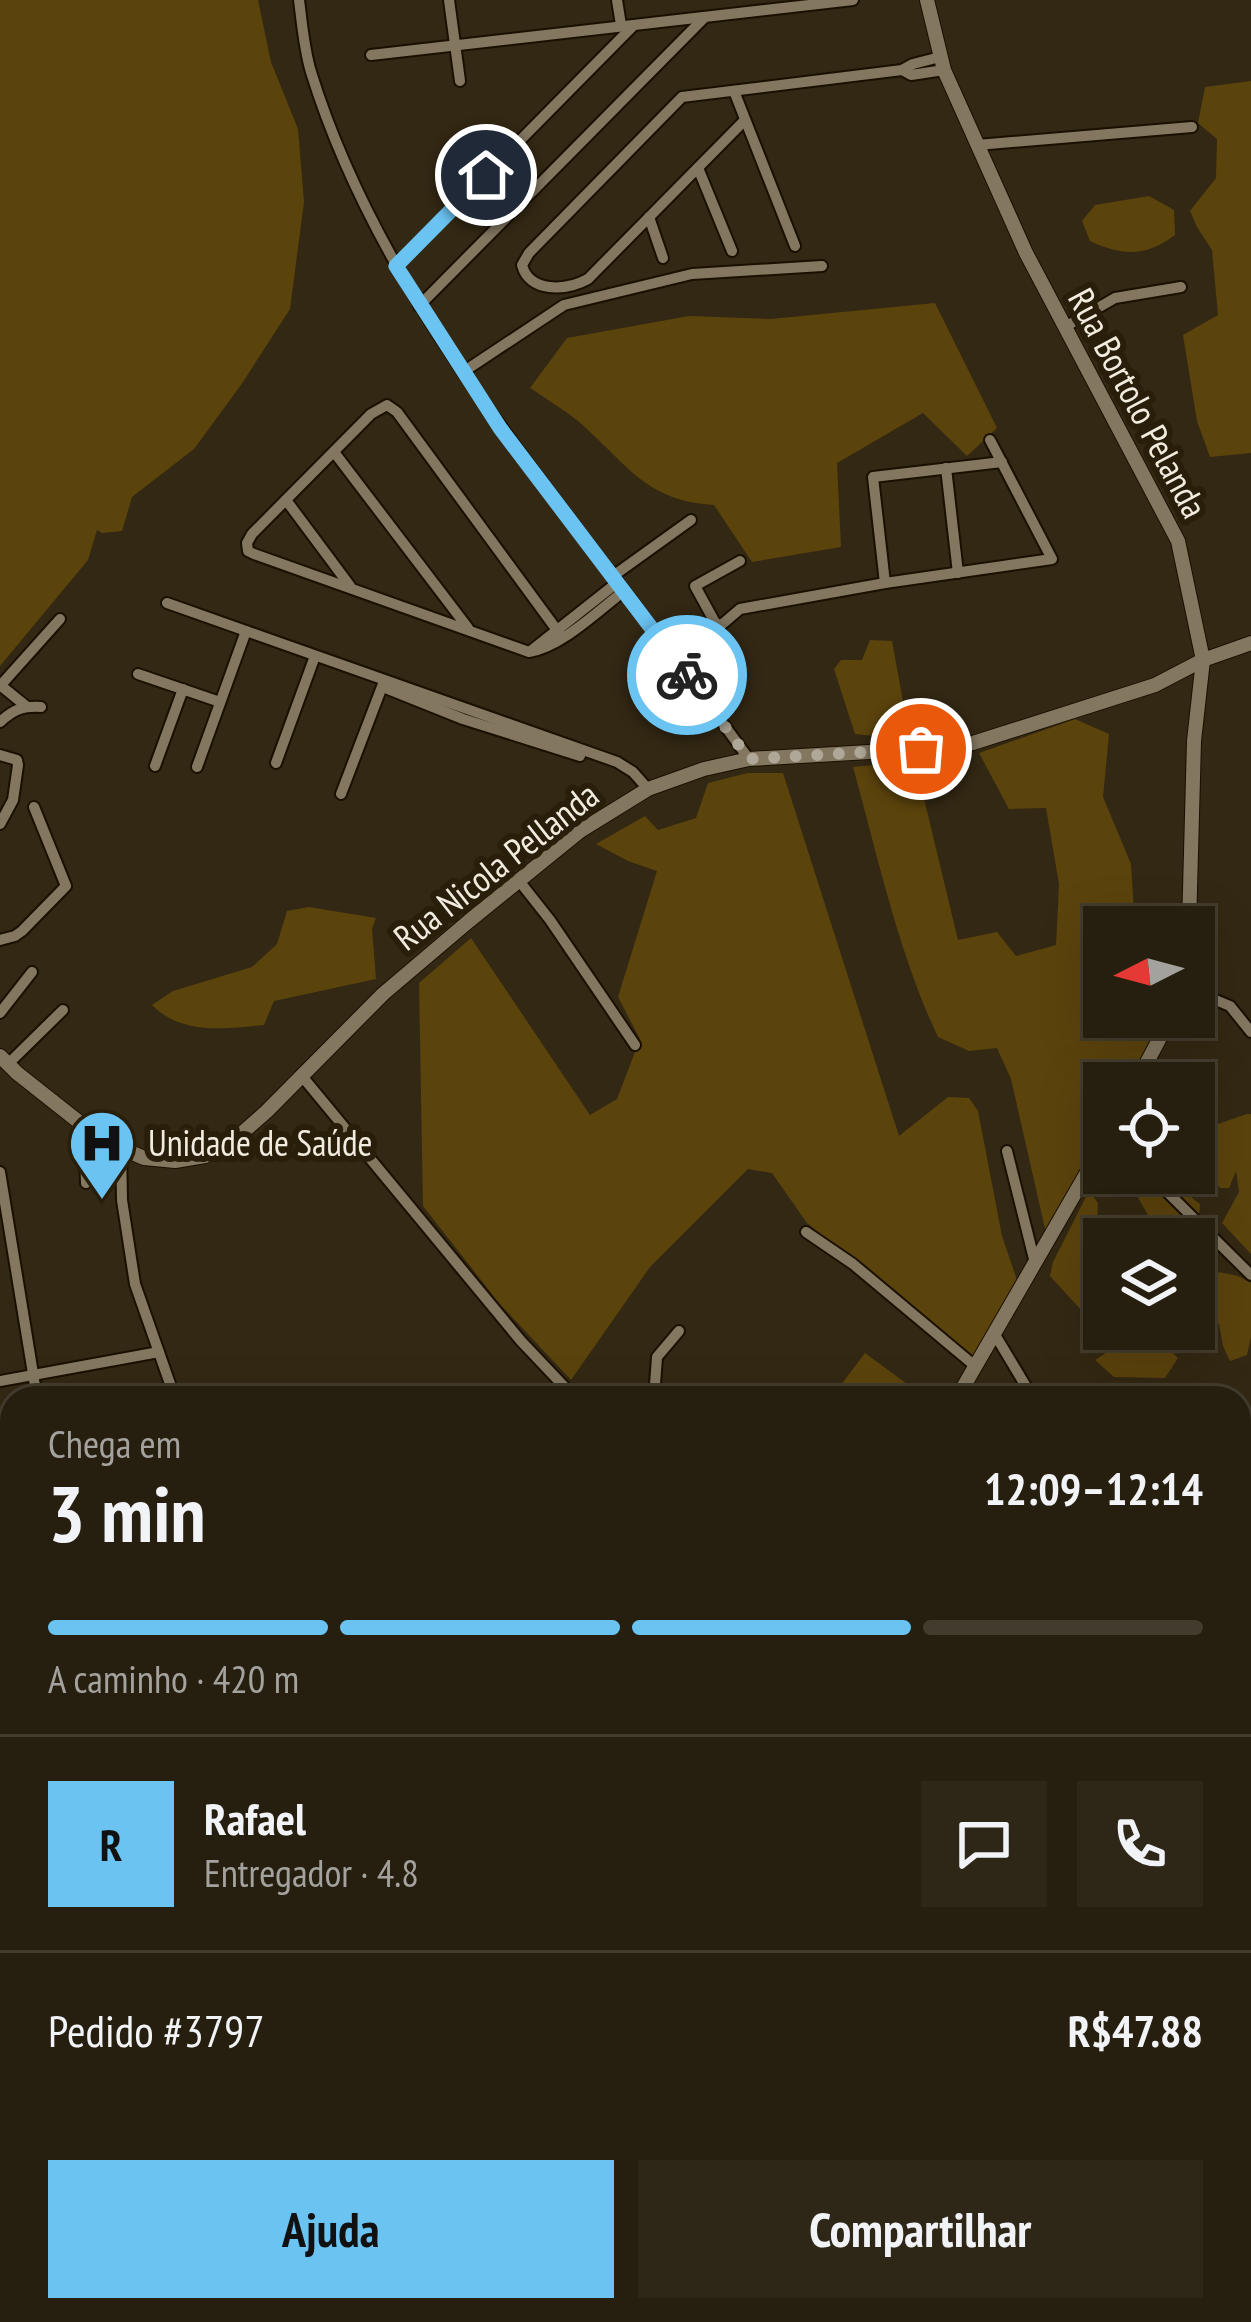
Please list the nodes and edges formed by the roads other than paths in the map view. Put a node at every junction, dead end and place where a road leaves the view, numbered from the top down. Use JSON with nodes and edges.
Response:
{"nodes":[{"id":1,"x":299,"y":0,"type":"edge"},
{"id":2,"x":449,"y":0,"type":"edge"},
{"id":3,"x":617,"y":0,"type":"edge"},
{"id":4,"x":853,"y":0,"type":"edge"},
{"id":5,"x":927,"y":0,"type":"edge"},
{"id":6,"x":706,"y":16,"type":"junction"},
{"id":7,"x":636,"y":23,"type":"junction"},
{"id":8,"x":621,"y":25,"type":"junction"},
{"id":9,"x":455,"y":46,"type":"junction"},
{"id":10,"x":371,"y":55,"type":"dead end"},
{"id":11,"x":942,"y":64,"type":"junction"},
{"id":12,"x":460,"y":81,"type":"dead end"},
{"id":13,"x":734,"y":91,"type":"junction"},
{"id":14,"x":744,"y":122,"type":"junction"},
{"id":15,"x":1192,"y":127,"type":"dead end"},
{"id":16,"x":977,"y":145,"type":"junction"},
{"id":17,"x":698,"y":168,"type":"junction"},
{"id":18,"x":649,"y":217,"type":"junction"},
{"id":19,"x":795,"y":246,"type":"dead end"},
{"id":20,"x":732,"y":251,"type":"dead end"},
{"id":21,"x":663,"y":258,"type":"dead end"},
{"id":22,"x":396,"y":266,"type":"junction"},
{"id":23,"x":822,"y":266,"type":"dead end"},
{"id":24,"x":1181,"y":287,"type":"dead end"},
{"id":25,"x":419,"y":306,"type":"junction"},
{"id":26,"x":1065,"y":327,"type":"junction"},
{"id":27,"x":463,"y":372,"type":"junction"},
{"id":28,"x":990,"y":440,"type":"dead end"},
{"id":29,"x":334,"y":452,"type":"junction"},
{"id":30,"x":1002,"y":462,"type":"junction"},
{"id":31,"x":946,"y":468,"type":"junction"},
{"id":32,"x":286,"y":500,"type":"junction"},
{"id":33,"x":691,"y":520,"type":"dead end"},
{"id":34,"x":740,"y":561,"type":"dead end"},
{"id":35,"x":958,"y":573,"type":"junction"},
{"id":36,"x":618,"y":583,"type":"junction"},
{"id":37,"x":885,"y":583,"type":"junction"},
{"id":38,"x":352,"y":589,"type":"junction"},
{"id":39,"x":167,"y":603,"type":"dead end"},
{"id":40,"x":60,"y":620,"type":"dead end"},
{"id":41,"x":718,"y":625,"type":"junction"},
{"id":42,"x":470,"y":630,"type":"junction"},
{"id":43,"x":246,"y":631,"type":"junction"},
{"id":44,"x":559,"y":633,"type":"junction"},
{"id":45,"x":1251,"y":644,"type":"edge"},
{"id":46,"x":315,"y":656,"type":"junction"},
{"id":47,"x":675,"y":658,"type":"junction"},
{"id":48,"x":1203,"y":661,"type":"junction"},
{"id":49,"x":138,"y":674,"type":"dead end"},
{"id":50,"x":383,"y":684,"type":"junction"},
{"id":51,"x":0,"y":685,"type":"edge"},
{"id":52,"x":183,"y":689,"type":"junction"},
{"id":53,"x":220,"y":702,"type":"junction"},
{"id":54,"x":26,"y":706,"type":"junction"},
{"id":55,"x":41,"y":707,"type":"dead end"},
{"id":56,"x":0,"y":722,"type":"edge"},
{"id":57,"x":0,"y":755,"type":"edge"},
{"id":58,"x":749,"y":759,"type":"junction"},
{"id":59,"x":276,"y":763,"type":"dead end"},
{"id":60,"x":155,"y":766,"type":"dead end"},
{"id":61,"x":197,"y":767,"type":"dead end"},
{"id":62,"x":17,"y":781,"type":"junction"},
{"id":63,"x":0,"y":782,"type":"edge"},
{"id":64,"x":648,"y":789,"type":"junction"},
{"id":65,"x":341,"y":794,"type":"dead end"},
{"id":66,"x":34,"y":807,"type":"dead end"},
{"id":67,"x":0,"y":824,"type":"edge"},
{"id":68,"x":520,"y":882,"type":"junction"},
{"id":69,"x":1190,"y":906,"type":"edge"},
{"id":70,"x":0,"y":940,"type":"edge"},
{"id":71,"x":32,"y":972,"type":"dead end"},
{"id":72,"x":1215,"y":1000,"type":"edge"},
{"id":73,"x":63,"y":1010,"type":"dead end"},
{"id":74,"x":0,"y":1013,"type":"edge"},
{"id":75,"x":1251,"y":1032,"type":"edge"},
{"id":76,"x":634,"y":1045,"type":"dead end"},
{"id":77,"x":4,"y":1060,"type":"edge"},
{"id":78,"x":301,"y":1075,"type":"junction"},
{"id":79,"x":84,"y":1126,"type":"junction"},
{"id":80,"x":121,"y":1148,"type":"junction"},
{"id":81,"x":1007,"y":1151,"type":"dead end"},
{"id":82,"x":0,"y":1172,"type":"edge"},
{"id":83,"x":1083,"y":1180,"type":"edge"},
{"id":84,"x":86,"y":1183,"type":"dead end"},
{"id":85,"x":1169,"y":1194,"type":"edge"},
{"id":86,"x":806,"y":1232,"type":"dead end"},
{"id":87,"x":1035,"y":1263,"type":"junction"},
{"id":88,"x":1251,"y":1275,"type":"edge"},
{"id":89,"x":679,"y":1331,"type":"dead end"},
{"id":90,"x":994,"y":1333,"type":"junction"},
{"id":91,"x":159,"y":1352,"type":"junction"},
{"id":92,"x":975,"y":1366,"type":"junction"},
{"id":93,"x":34,"y":1376,"type":"junction"},
{"id":94,"x":0,"y":1381,"type":"edge"},
{"id":95,"x":35,"y":1386,"type":"edge"},
{"id":96,"x":171,"y":1386,"type":"edge"},
{"id":97,"x":564,"y":1386,"type":"edge"},
{"id":98,"x":655,"y":1386,"type":"edge"},
{"id":99,"x":964,"y":1386,"type":"edge"},
{"id":100,"x":1026,"y":1386,"type":"edge"}],
"edges":[{"from":1,"to":22,"type":"street"},
{"from":2,"to":9,"type":"street"},
{"from":3,"to":8,"type":"street"},
{"from":4,"to":6,"type":"street"},
{"from":5,"to":11,"type":"main road","name":"Rua Bortolo Pelanda"},
{"from":6,"to":7,"type":"street"},
{"from":6,"to":25,"type":"street"},
{"from":7,"to":8,"type":"street"},
{"from":7,"to":22,"type":"street"},
{"from":8,"to":9,"type":"street"},
{"from":9,"to":10,"type":"street"},
{"from":9,"to":12,"type":"street"},
{"from":11,"to":13,"type":"street"},
{"from":11,"to":16,"type":"main road","name":"Rua Bortolo Pelanda"},
{"from":13,"to":14,"type":"street"},
{"from":13,"to":18,"type":"street"},
{"from":14,"to":17,"type":"street"},
{"from":14,"to":19,"type":"street"},
{"from":15,"to":16,"type":"street"},
{"from":16,"to":26,"type":"main road","name":"Rua Bortolo Pelanda"},
{"from":17,"to":18,"type":"street"},
{"from":17,"to":20,"type":"street"},
{"from":18,"to":21,"type":"street"},
{"from":22,"to":25,"type":"street"},
{"from":23,"to":27,"type":"street"},
{"from":24,"to":26,"type":"street"},
{"from":25,"to":27,"type":"street"},
{"from":26,"to":48,"type":"main road","name":"Rua Bortolo Pelanda"},
{"from":27,"to":36,"type":"street"},
{"from":28,"to":30,"type":"street"},
{"from":29,"to":32,"type":"street"},
{"from":29,"to":42,"type":"street"},
{"from":29,"to":44,"type":"street"},
{"from":30,"to":31,"type":"street"},
{"from":30,"to":35,"type":"street"},
{"from":31,"to":35,"type":"street"},
{"from":31,"to":37,"type":"street"},
{"from":32,"to":38,"type":"street"},
{"from":32,"to":38,"type":"street"},
{"from":33,"to":36,"type":"street"},
{"from":34,"to":41,"type":"street"},
{"from":35,"to":37,"type":"street"},
{"from":36,"to":44,"type":"street"},
{"from":36,"to":47,"type":"street"},
{"from":37,"to":41,"type":"street"},
{"from":38,"to":42,"type":"street"},
{"from":39,"to":43,"type":"street"},
{"from":40,"to":51,"type":"street"},
{"from":41,"to":47,"type":"street"},
{"from":42,"to":44,"type":"street"},
{"from":43,"to":46,"type":"street"},
{"from":43,"to":53,"type":"street"},
{"from":45,"to":48,"type":"main road","name":"Rua Nicola Pellanda"},
{"from":46,"to":50,"type":"street"},
{"from":46,"to":59,"type":"street"},
{"from":47,"to":58,"type":"street"},
{"from":48,"to":58,"type":"main road","name":"Rua Nicola Pellanda"},
{"from":48,"to":69,"type":"main road","name":"Rua Bortolo Pelanda"},
{"from":49,"to":52,"type":"street"},
{"from":50,"to":64,"type":"street"},
{"from":50,"to":65,"type":"street"},
{"from":51,"to":54,"type":"street"},
{"from":52,"to":53,"type":"street"},
{"from":52,"to":60,"type":"street"},
{"from":53,"to":61,"type":"street"},
{"from":54,"to":55,"type":"street"},
{"from":54,"to":56,"type":"street"},
{"from":57,"to":62,"type":"street"},
{"from":58,"to":64,"type":"main road","name":"Rua Nicola Pellanda"},
{"from":62,"to":63,"type":"street"},
{"from":62,"to":67,"type":"street"},
{"from":64,"to":68,"type":"main road","name":"Rua Nicola Pellanda"},
{"from":66,"to":70,"type":"street"},
{"from":68,"to":76,"type":"street"},
{"from":68,"to":78,"type":"main road","name":"Rua Nicola Pellanda"},
{"from":71,"to":74,"type":"street"},
{"from":72,"to":75,"type":"street"},
{"from":73,"to":77,"type":"street"},
{"from":77,"to":79,"type":"main road","name":"Rua Nicola Pellanda"},
{"from":78,"to":80,"type":"main road","name":"Rua Nicola Pellanda"},
{"from":78,"to":97,"type":"street"},
{"from":79,"to":80,"type":"main road","name":"Rua Nicola Pellanda"},
{"from":79,"to":84,"type":"street"},
{"from":80,"to":91,"type":"street"},
{"from":81,"to":87,"type":"street"},
{"from":82,"to":93,"type":"street"},
{"from":83,"to":87,"type":"main road"},
{"from":85,"to":88,"type":"street"},
{"from":86,"to":92,"type":"street"},
{"from":87,"to":90,"type":"main road"},
{"from":89,"to":98,"type":"street"},
{"from":90,"to":92,"type":"main road"},
{"from":90,"to":100,"type":"street"},
{"from":91,"to":93,"type":"street"},
{"from":91,"to":96,"type":"street"},
{"from":92,"to":99,"type":"main road"},
{"from":93,"to":94,"type":"street"},
{"from":93,"to":95,"type":"street"}]}
